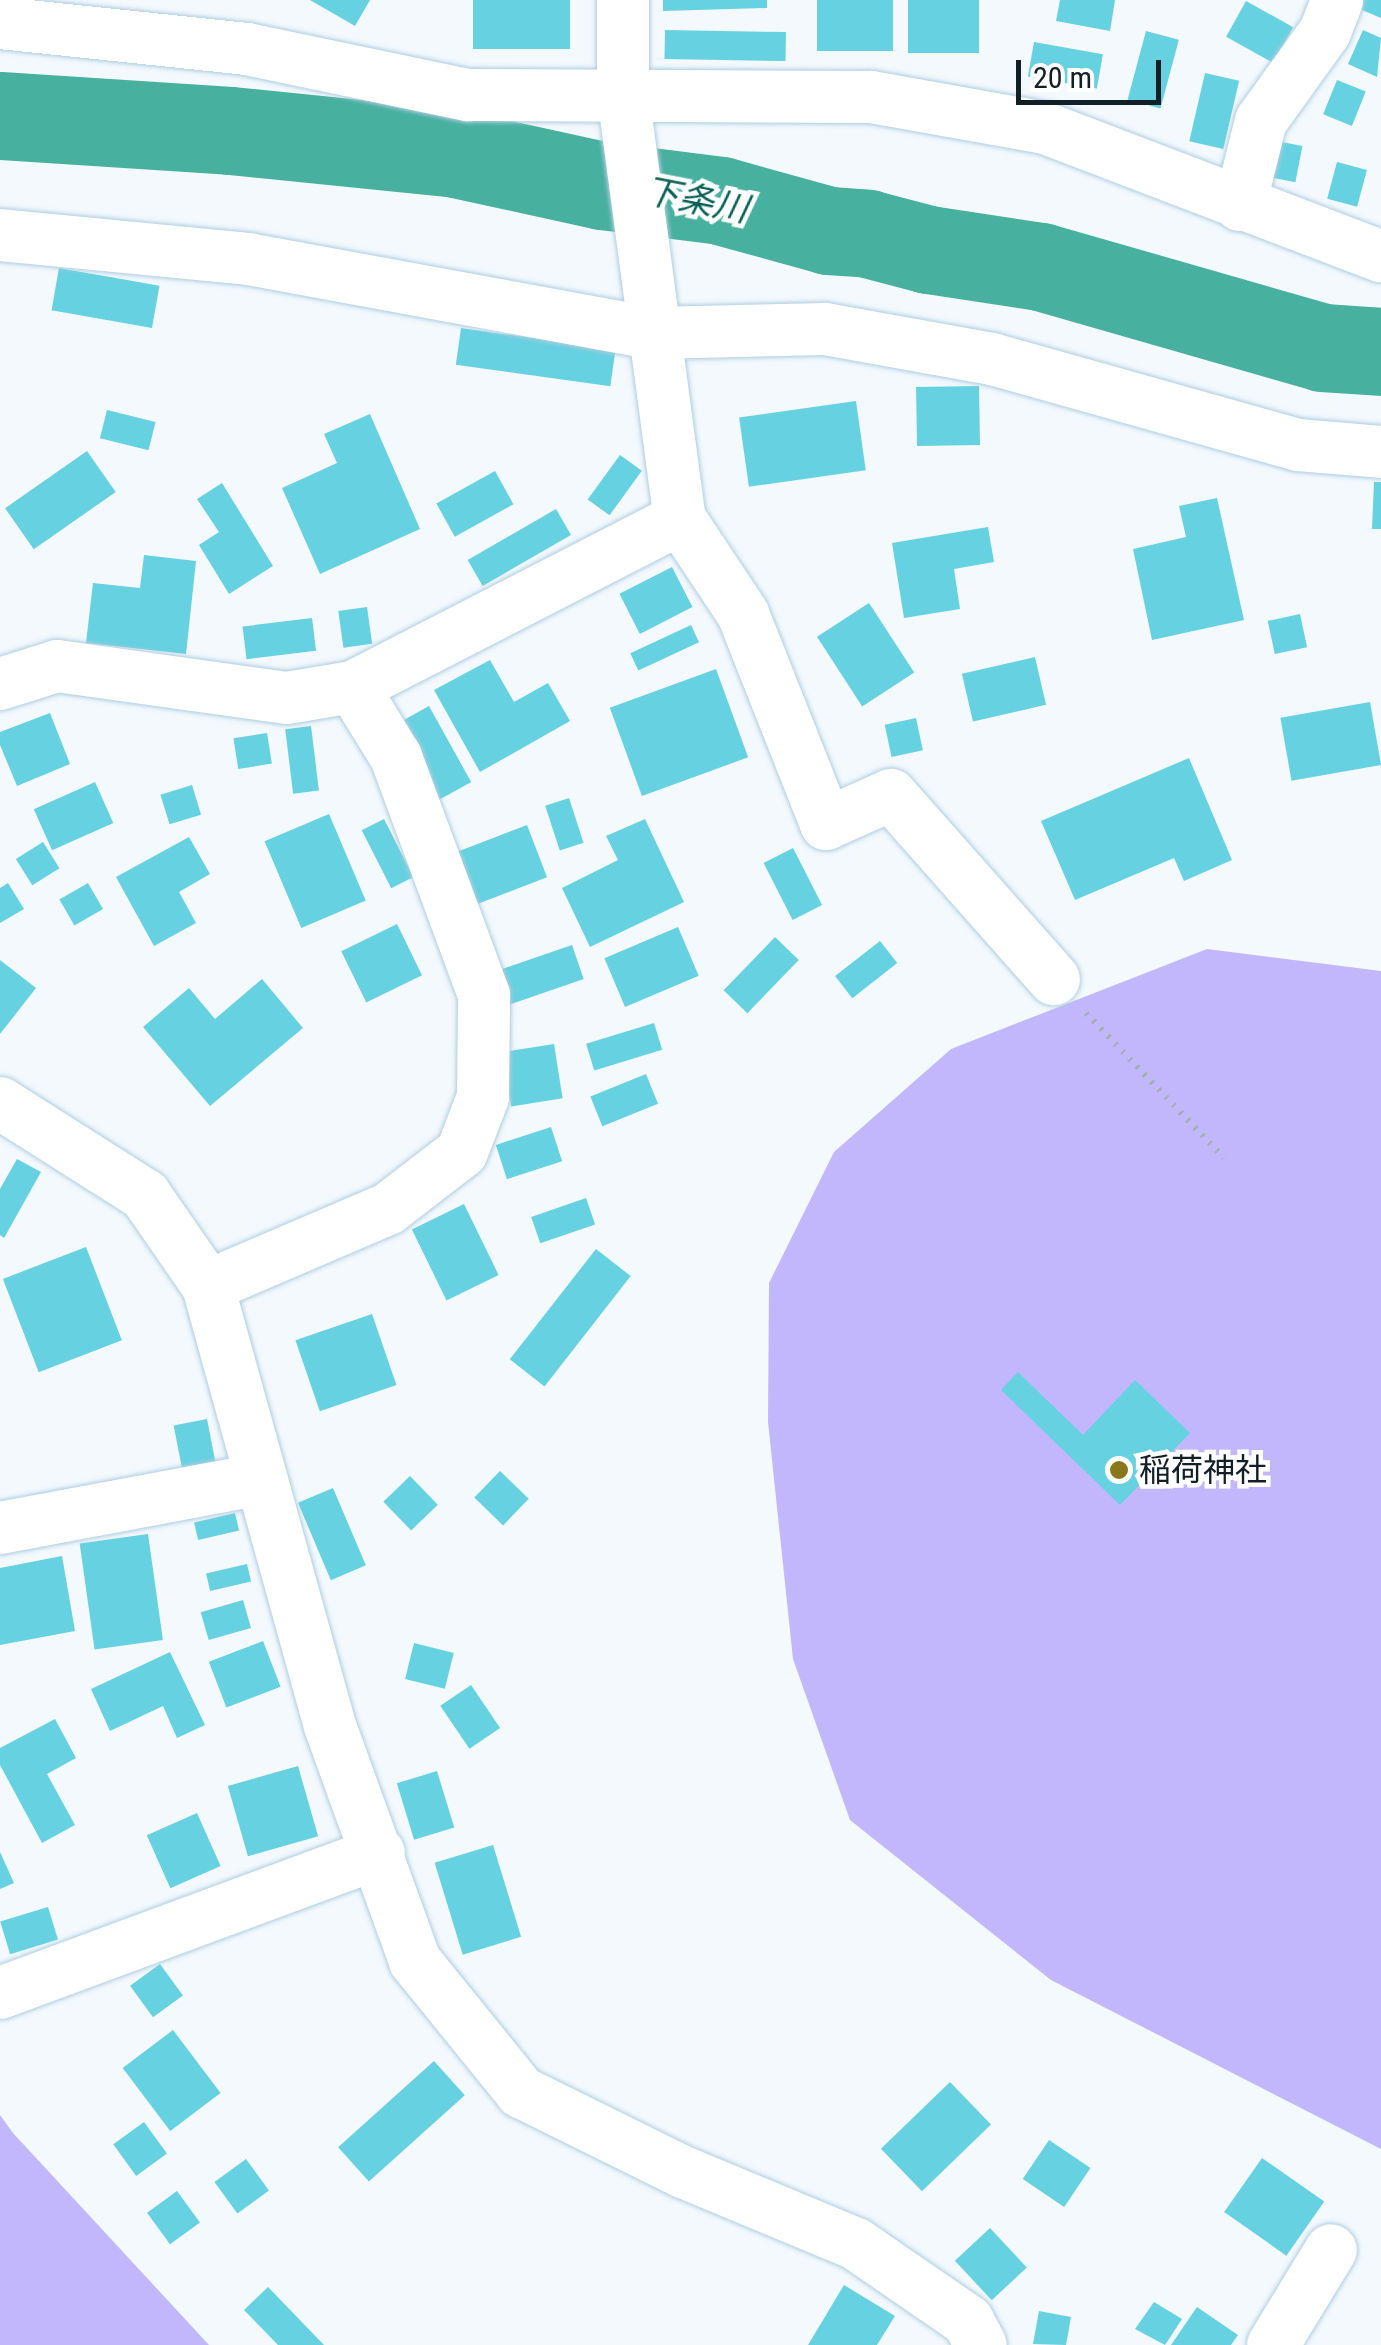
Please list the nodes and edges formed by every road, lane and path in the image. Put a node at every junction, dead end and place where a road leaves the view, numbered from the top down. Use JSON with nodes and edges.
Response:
{"nodes":[{"id":1,"x":623,"y":0,"type":"edge"},
{"id":2,"x":1337,"y":0,"type":"edge"},
{"id":3,"x":0,"y":23,"type":"edge"},
{"id":4,"x":623,"y":94,"type":"junction"},
{"id":5,"x":1240,"y":205,"type":"junction"},
{"id":6,"x":0,"y":235,"type":"edge"},
{"id":7,"x":1381,"y":256,"type":"edge"},
{"id":8,"x":653,"y":333,"type":"junction"},
{"id":9,"x":1381,"y":452,"type":"edge"},
{"id":10,"x":680,"y":519,"type":"junction"},
{"id":11,"x":0,"y":684,"type":"edge"},
{"id":12,"x":353,"y":687,"type":"junction"},
{"id":13,"x":1054,"y":980,"type":"joint"},
{"id":14,"x":0,"y":1103,"type":"edge"},
{"id":15,"x":1224,"y":1158,"type":"dead end"},
{"id":16,"x":208,"y":1286,"type":"junction"},
{"id":17,"x":261,"y":1480,"type":"junction"},
{"id":18,"x":0,"y":1528,"type":"edge"},
{"id":19,"x":380,"y":1854,"type":"junction"},
{"id":20,"x":0,"y":1993,"type":"edge"},
{"id":21,"x":1331,"y":2250,"type":"dead end"},
{"id":22,"x":981,"y":2345,"type":"edge"},
{"id":23,"x":1273,"y":2345,"type":"edge"}],
"edges":[{"from":1,"to":4,"type":"street"},
{"from":2,"to":5,"type":"street"},
{"from":3,"to":4,"type":"street"},
{"from":4,"to":5,"type":"street"},
{"from":4,"to":8,"type":"street"},
{"from":5,"to":7,"type":"street"},
{"from":6,"to":8,"type":"street"},
{"from":8,"to":9,"type":"street"},
{"from":8,"to":10,"type":"street"},
{"from":10,"to":12,"type":"street"},
{"from":10,"to":13,"type":"street"},
{"from":11,"to":12,"type":"street"},
{"from":12,"to":16,"type":"street"},
{"from":13,"to":15,"type":"path"},
{"from":14,"to":16,"type":"street"},
{"from":16,"to":17,"type":"street"},
{"from":17,"to":18,"type":"street"},
{"from":17,"to":19,"type":"street"},
{"from":19,"to":20,"type":"street"},
{"from":19,"to":22,"type":"street"},
{"from":21,"to":23,"type":"street"}]}
